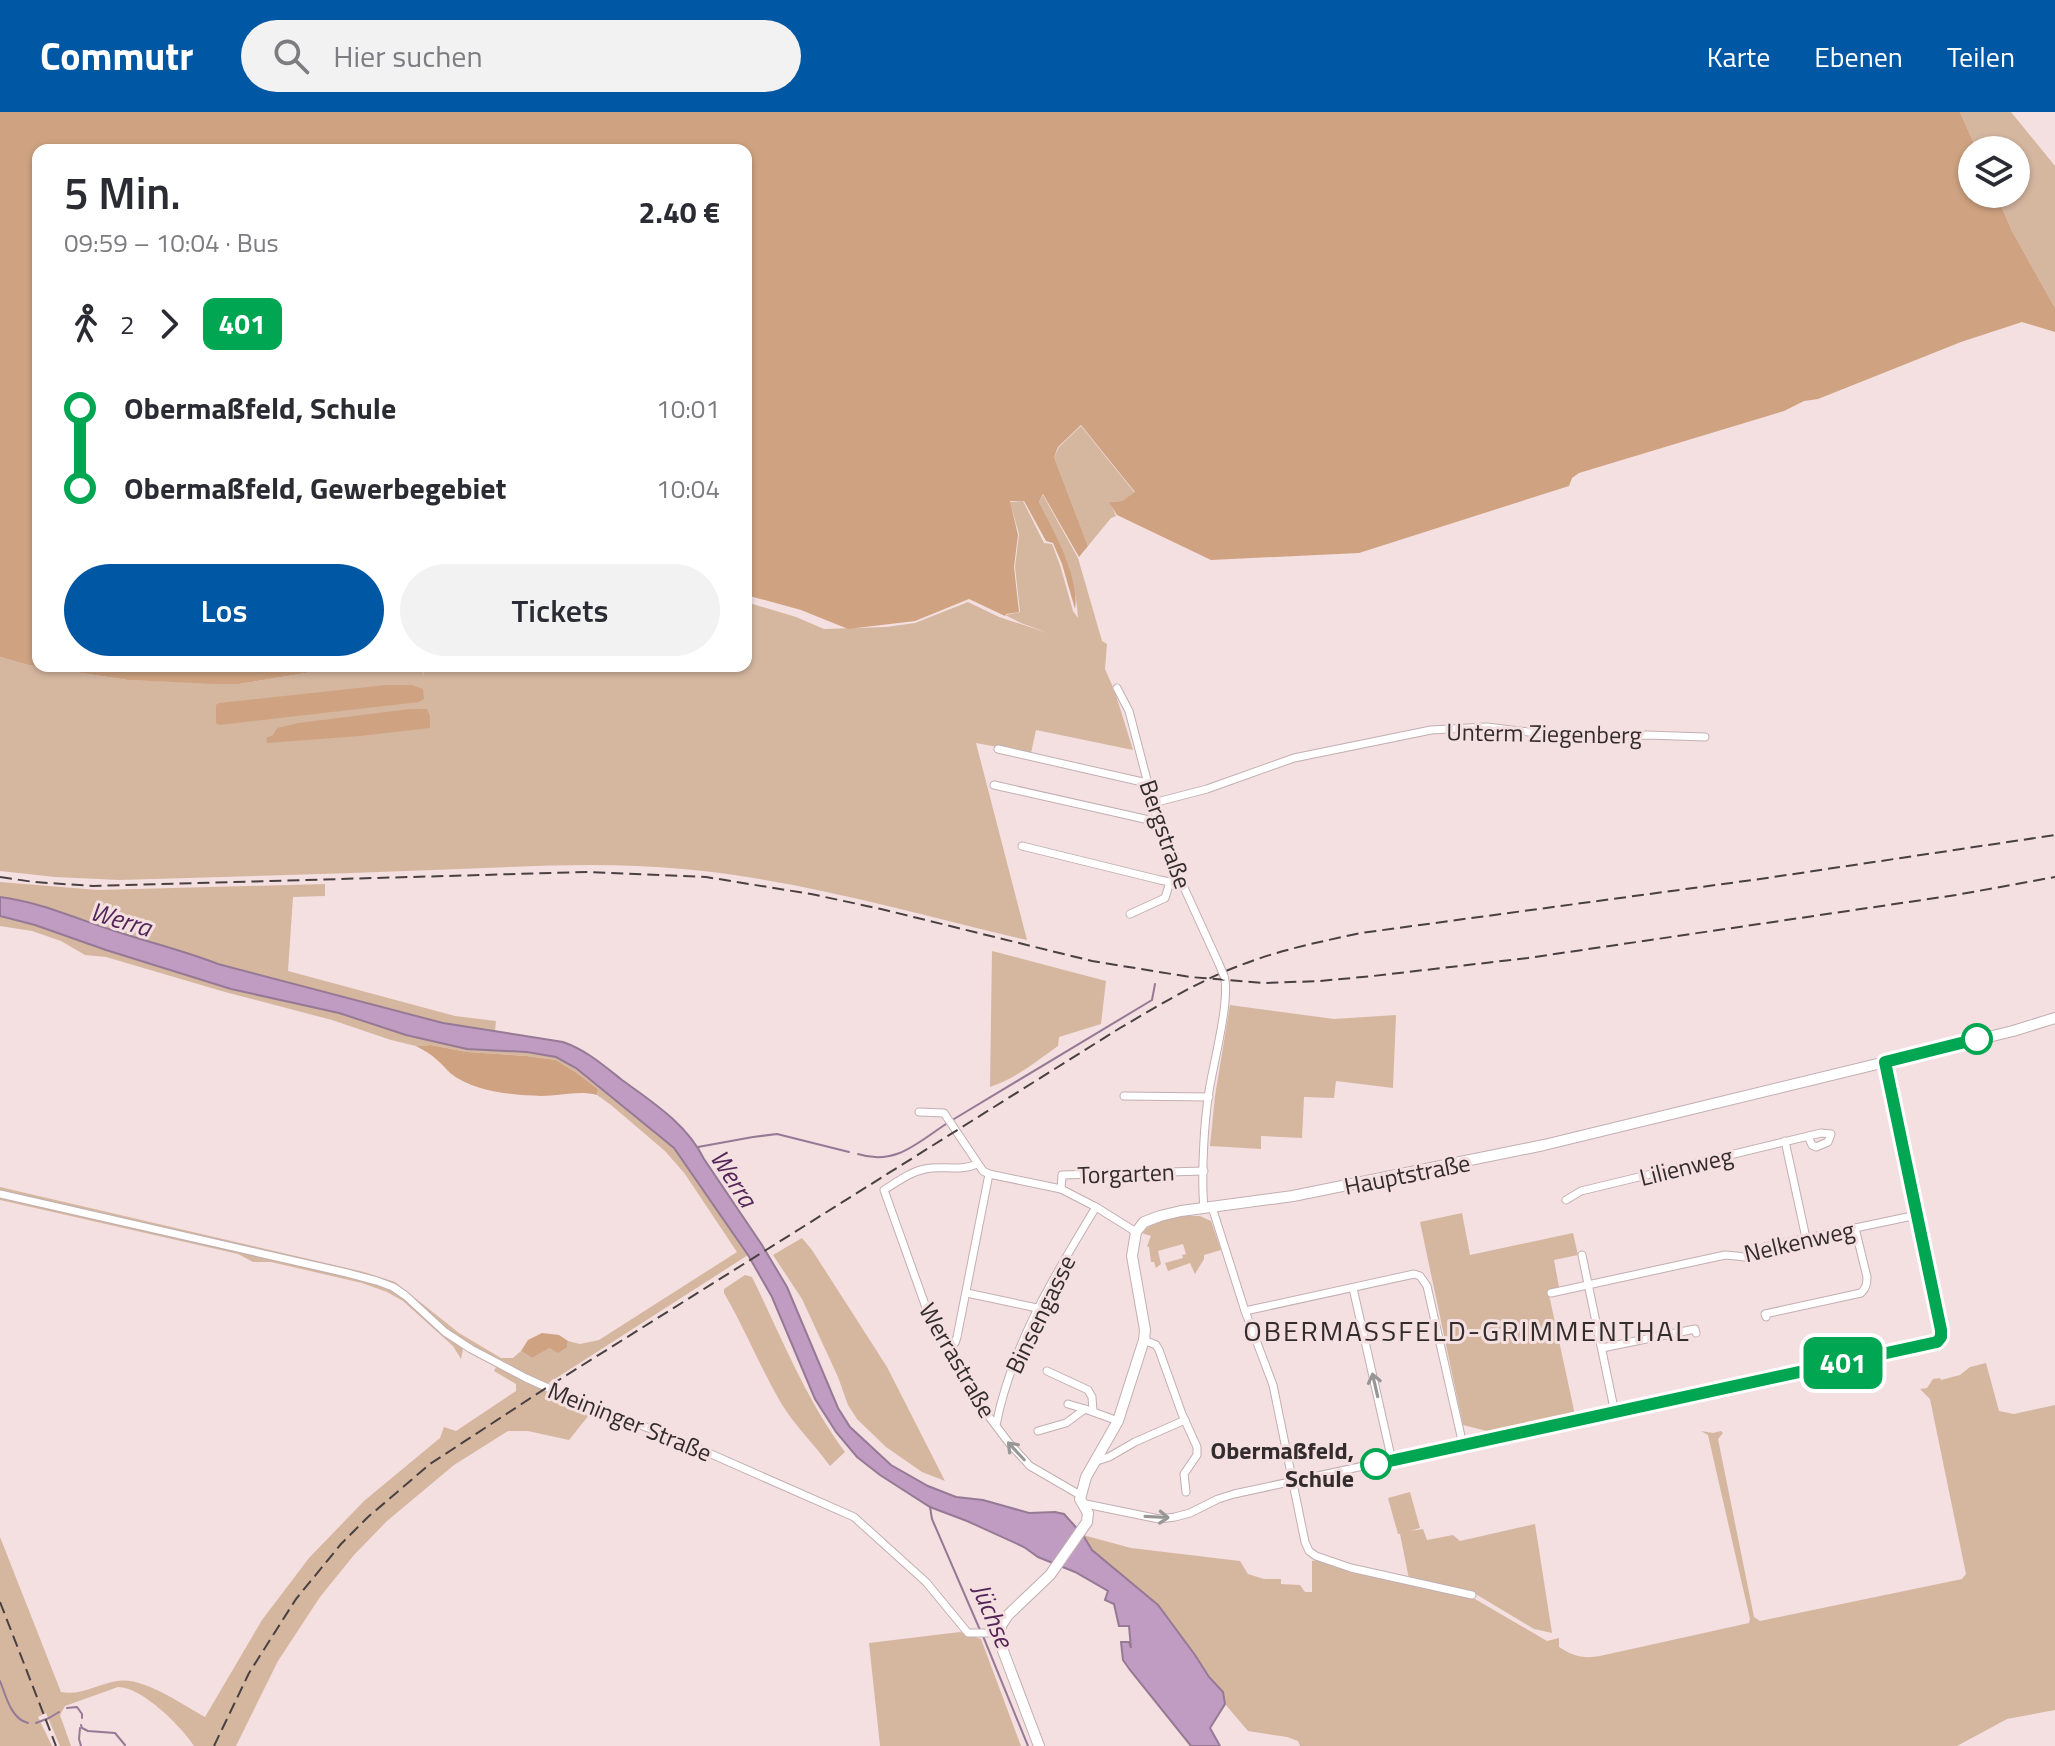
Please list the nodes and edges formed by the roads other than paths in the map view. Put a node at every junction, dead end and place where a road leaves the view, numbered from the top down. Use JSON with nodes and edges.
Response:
{"nodes":[{"id":1,"x":1117,"y":688,"type":"dead end"},
{"id":2,"x":1705,"y":737,"type":"dead end"},
{"id":3,"x":998,"y":749,"type":"dead end"},
{"id":4,"x":1147,"y":783,"type":"junction"},
{"id":5,"x":994,"y":785,"type":"dead end"},
{"id":6,"x":1153,"y":803,"type":"junction"},
{"id":7,"x":1158,"y":822,"type":"junction"},
{"id":8,"x":1022,"y":846,"type":"dead end"},
{"id":9,"x":1180,"y":880,"type":"junction"},
{"id":10,"x":1170,"y":882,"type":"junction"},
{"id":11,"x":1130,"y":914,"type":"dead end"},
{"id":12,"x":2055,"y":1018,"type":"edge"},
{"id":13,"x":1885,"y":1062,"type":"junction"},
{"id":14,"x":1124,"y":1096,"type":"dead end"},
{"id":15,"x":1209,"y":1097,"type":"junction"},
{"id":16,"x":919,"y":1112,"type":"dead end"},
{"id":17,"x":1808,"y":1136,"type":"dead end"},
{"id":18,"x":1785,"y":1141,"type":"junction"},
{"id":19,"x":977,"y":1164,"type":"junction"},
{"id":20,"x":1204,"y":1171,"type":"junction"},
{"id":21,"x":989,"y":1174,"type":"junction"},
{"id":22,"x":1061,"y":1189,"type":"junction"},
{"id":23,"x":0,"y":1194,"type":"edge"},
{"id":24,"x":1566,"y":1200,"type":"dead end"},
{"id":25,"x":1096,"y":1207,"type":"junction"},
{"id":26,"x":1208,"y":1208,"type":"junction"},
{"id":27,"x":1917,"y":1215,"type":"junction"},
{"id":28,"x":1855,"y":1228,"type":"junction"},
{"id":29,"x":1136,"y":1232,"type":"junction"},
{"id":30,"x":1806,"y":1238,"type":"junction"},
{"id":31,"x":1582,"y":1255,"type":"dead end"},
{"id":32,"x":1588,"y":1285,"type":"junction"},
{"id":33,"x":1353,"y":1288,"type":"junction"},
{"id":34,"x":967,"y":1293,"type":"junction"},
{"id":35,"x":1551,"y":1293,"type":"dead end"},
{"id":36,"x":1037,"y":1308,"type":"junction"},
{"id":37,"x":1245,"y":1311,"type":"junction"},
{"id":38,"x":1766,"y":1317,"type":"dead end"},
{"id":39,"x":1696,"y":1333,"type":"dead end"},
{"id":40,"x":1144,"y":1340,"type":"junction"},
{"id":41,"x":948,"y":1348,"type":"junction"},
{"id":42,"x":1602,"y":1348,"type":"junction"},
{"id":43,"x":1047,"y":1371,"type":"dead end"},
{"id":44,"x":1068,"y":1404,"type":"dead end"},
{"id":45,"x":1089,"y":1410,"type":"junction"},
{"id":46,"x":1615,"y":1413,"type":"junction"},
{"id":47,"x":1185,"y":1420,"type":"junction"},
{"id":48,"x":1118,"y":1421,"type":"junction"},
{"id":49,"x":995,"y":1426,"type":"junction"},
{"id":50,"x":1038,"y":1431,"type":"dead end"},
{"id":51,"x":1463,"y":1445,"type":"junction"},
{"id":52,"x":1095,"y":1459,"type":"junction"},
{"id":53,"x":1392,"y":1461,"type":"junction"},
{"id":54,"x":1293,"y":1482,"type":"junction"},
{"id":55,"x":1186,"y":1492,"type":"dead end"},
{"id":56,"x":1080,"y":1499,"type":"junction"},
{"id":57,"x":1472,"y":1595,"type":"dead end"},
{"id":58,"x":988,"y":1634,"type":"junction"},
{"id":59,"x":1039,"y":1746,"type":"edge"}],
"edges":[{"from":1,"to":4,"type":"street","name":"Bergstraße"},
{"from":2,"to":6,"type":"street","name":"Unterm Ziegenberg"},
{"from":3,"to":4,"type":"street"},
{"from":4,"to":6,"type":"street","name":"Bergstraße"},
{"from":5,"to":7,"type":"street"},
{"from":6,"to":7,"type":"street","name":"Bergstraße"},
{"from":7,"to":9,"type":"street","name":"Bergstraße"},
{"from":8,"to":10,"type":"street"},
{"from":9,"to":10,"type":"street"},
{"from":9,"to":15,"type":"street","name":"Bergstraße","bridge":true},
{"from":10,"to":11,"type":"street"},
{"from":12,"to":13,"type":"main road","name":"Hauptstraße"},
{"from":13,"to":26,"type":"main road","name":"Hauptstraße"},
{"from":13,"to":27,"type":"street"},
{"from":14,"to":15,"type":"street"},
{"from":15,"to":20,"type":"street"},
{"from":16,"to":19,"type":"street"},
{"from":17,"to":18,"type":"street","name":"Lilienweg"},
{"from":18,"to":24,"type":"street","name":"Lilienweg"},
{"from":18,"to":30,"type":"street"},
{"from":19,"to":21,"type":"street"},
{"from":19,"to":41,"type":"street","name":"Werrastraße"},
{"from":20,"to":22,"type":"street","name":"Torgarten"},
{"from":20,"to":26,"type":"street"},
{"from":21,"to":22,"type":"street"},
{"from":21,"to":34,"type":"street"},
{"from":22,"to":25,"type":"street"},
{"from":23,"to":58,"type":"street","name":"Meininger Straße"},
{"from":25,"to":29,"type":"street"},
{"from":25,"to":36,"type":"street","name":"Binsengasse"},
{"from":26,"to":29,"type":"main road","name":"Hauptstraße"},
{"from":26,"to":37,"type":"street"},
{"from":27,"to":28,"type":"street","name":"Nelkenweg"},
{"from":27,"to":46,"type":"street","name":"Werrastraße"},
{"from":28,"to":30,"type":"street","name":"Nelkenweg"},
{"from":28,"to":38,"type":"street"},
{"from":29,"to":40,"type":"main road"},
{"from":30,"to":32,"type":"street","name":"Nelkenweg"},
{"from":31,"to":32,"type":"street"},
{"from":32,"to":35,"type":"street","name":"Nelkenweg"},
{"from":32,"to":42,"type":"street"},
{"from":33,"to":37,"type":"street"},
{"from":33,"to":51,"type":"street"},
{"from":53,"to":33,"type":"street","one_way":true},
{"from":34,"to":36,"type":"street"},
{"from":34,"to":41,"type":"street"},
{"from":36,"to":49,"type":"street","name":"Binsengasse"},
{"from":37,"to":54,"type":"street"},
{"from":39,"to":42,"type":"street"},
{"from":40,"to":47,"type":"street"},
{"from":40,"to":48,"type":"main road"},
{"from":41,"to":49,"type":"street","name":"Werrastraße"},
{"from":42,"to":46,"type":"street"},
{"from":43,"to":45,"type":"street"},
{"from":44,"to":45,"type":"street"},
{"from":45,"to":48,"type":"street"},
{"from":45,"to":50,"type":"street"},
{"from":46,"to":51,"type":"street","name":"Werrastraße"},
{"from":47,"to":52,"type":"street"},
{"from":47,"to":55,"type":"street"},
{"from":48,"to":52,"type":"main road"},
{"from":56,"to":49,"type":"street","name":"Werrastraße","one_way":true},
{"from":51,"to":53,"type":"street","name":"Werrastraße"},
{"from":52,"to":56,"type":"main road"},
{"from":53,"to":54,"type":"street","name":"Werrastraße"},
{"from":56,"to":54,"type":"street","name":"Werrastraße","one_way":true},
{"from":54,"to":57,"type":"street"},
{"from":56,"to":58,"type":"main road"},
{"from":58,"to":59,"type":"main road"}]}
